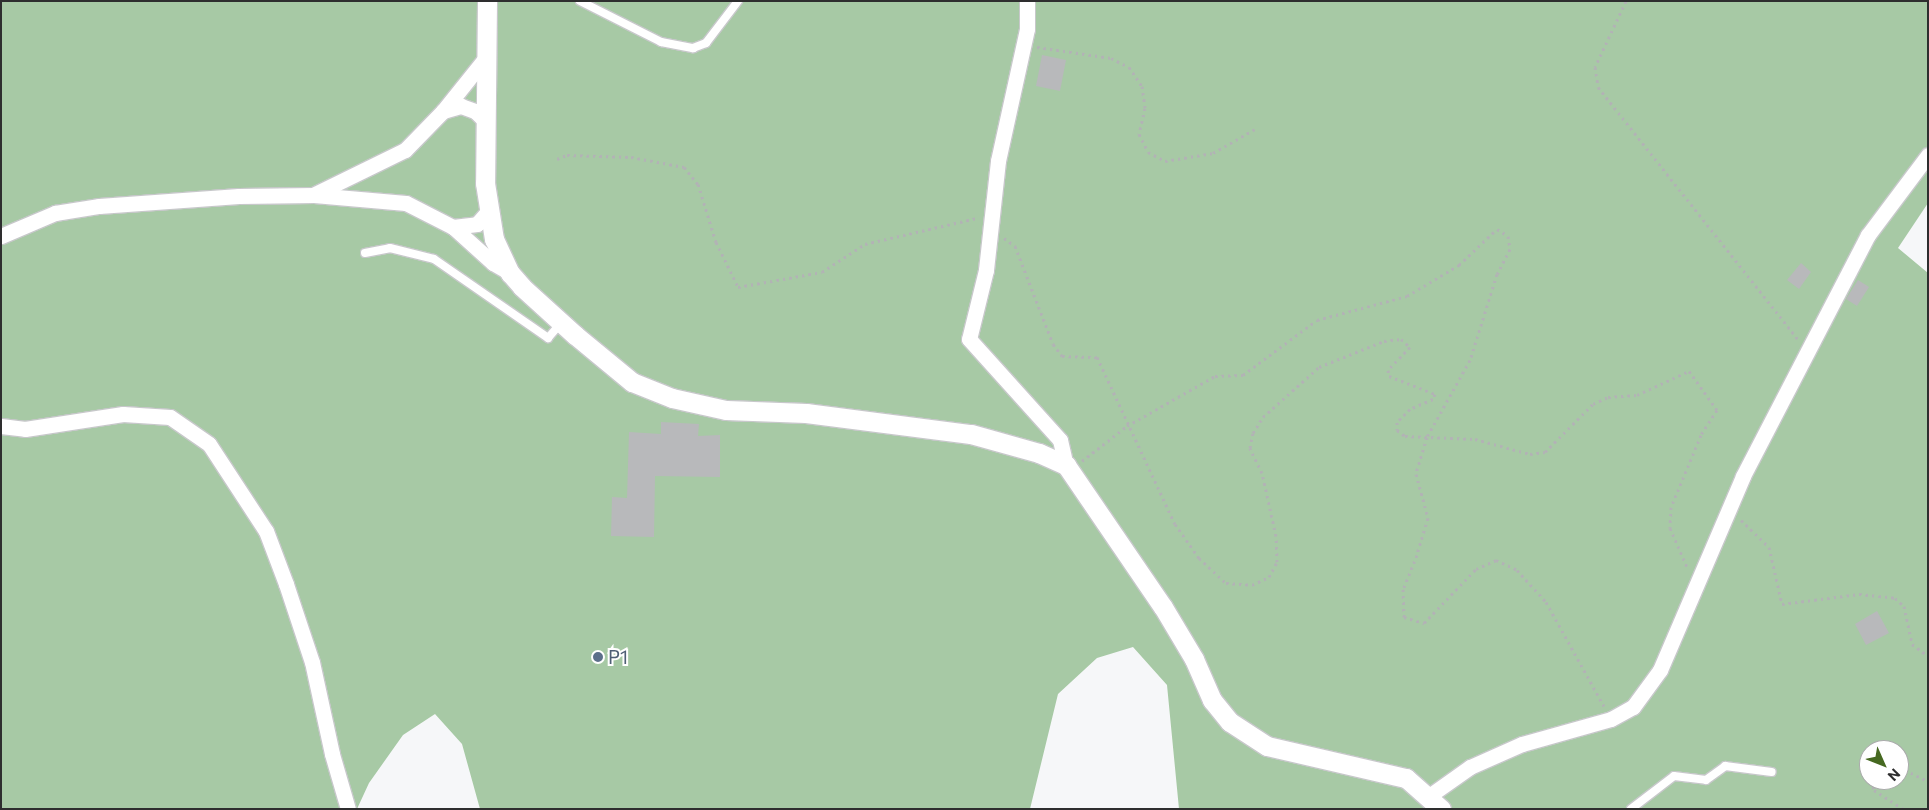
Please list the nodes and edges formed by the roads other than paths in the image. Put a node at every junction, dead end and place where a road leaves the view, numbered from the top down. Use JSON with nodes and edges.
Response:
{"nodes":[{"id":1,"x":487,"y":1,"type":"edge"},
{"id":2,"x":580,"y":1,"type":"edge"},
{"id":3,"x":738,"y":1,"type":"edge"},
{"id":4,"x":1027,"y":1,"type":"edge"},
{"id":5,"x":486,"y":56,"type":"junction"},
{"id":6,"x":443,"y":111,"type":"junction"},
{"id":7,"x":486,"y":122,"type":"junction"},
{"id":8,"x":1928,"y":155,"type":"edge"},
{"id":9,"x":314,"y":195,"type":"junction"},
{"id":10,"x":489,"y":210,"type":"junction"},
{"id":11,"x":453,"y":227,"type":"junction"},
{"id":12,"x":1,"y":236,"type":"edge"},
{"id":13,"x":365,"y":252,"type":"dead end"},
{"id":14,"x":510,"y":273,"type":"junction"},
{"id":15,"x":561,"y":323,"type":"junction"},
{"id":16,"x":1,"y":426,"type":"edge"},
{"id":17,"x":1068,"y":468,"type":"junction"},
{"id":18,"x":1772,"y":772,"type":"dead end"},
{"id":19,"x":1435,"y":802,"type":"edge"},
{"id":20,"x":348,"y":809,"type":"edge"},
{"id":21,"x":1631,"y":809,"type":"edge"}],
"edges":[{"from":1,"to":5,"type":"street"},
{"from":2,"to":3,"type":"lane"},
{"from":4,"to":17,"type":"street"},
{"from":5,"to":6,"type":"street"},
{"from":5,"to":7,"type":"street"},
{"from":6,"to":7,"type":"street"},
{"from":6,"to":9,"type":"street"},
{"from":7,"to":10,"type":"street"},
{"from":8,"to":19,"type":"street"},
{"from":9,"to":11,"type":"street"},
{"from":9,"to":12,"type":"street"},
{"from":10,"to":11,"type":"street"},
{"from":10,"to":14,"type":"street"},
{"from":11,"to":14,"type":"street"},
{"from":13,"to":15,"type":"lane"},
{"from":14,"to":15,"type":"street"},
{"from":15,"to":17,"type":"street"},
{"from":16,"to":20,"type":"street"},
{"from":17,"to":19,"type":"street"},
{"from":18,"to":21,"type":"lane"}]}
